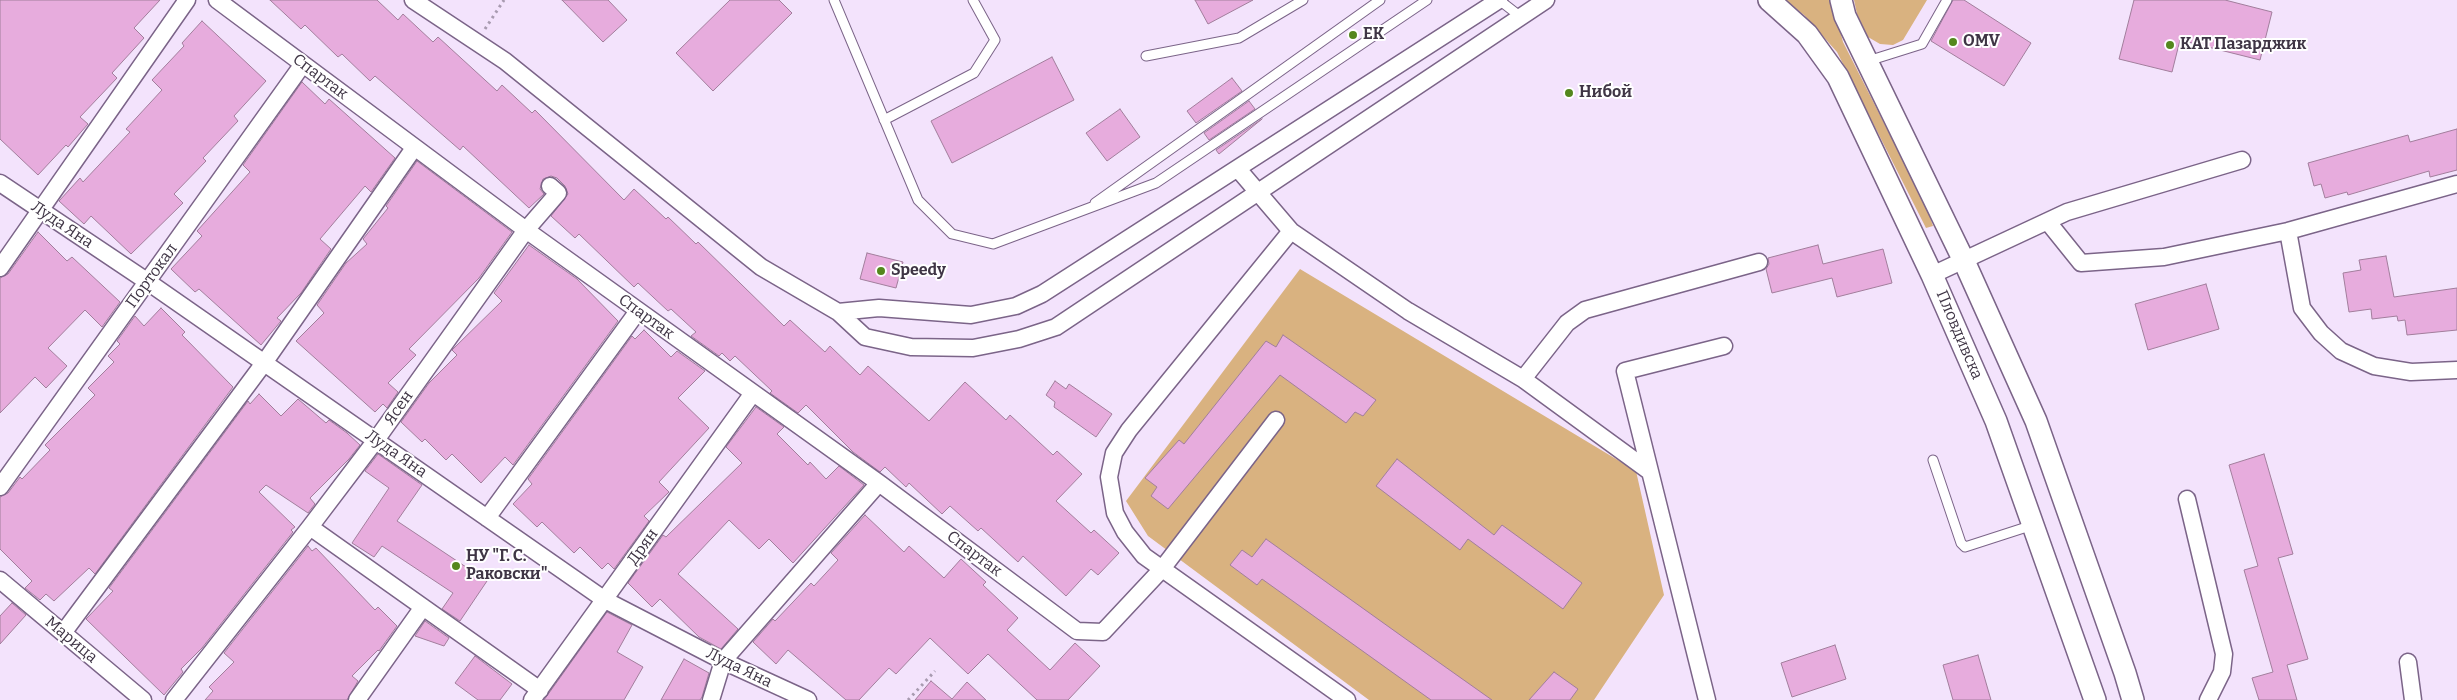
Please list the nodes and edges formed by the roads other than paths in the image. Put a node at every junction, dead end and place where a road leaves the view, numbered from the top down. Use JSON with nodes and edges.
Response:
{"nodes":[{"id":1,"x":187,"y":0,"type":"edge"},
{"id":2,"x":217,"y":0,"type":"edge"},
{"id":3,"x":413,"y":0,"type":"edge"},
{"id":4,"x":834,"y":0,"type":"edge"},
{"id":5,"x":973,"y":0,"type":"edge"},
{"id":6,"x":1302,"y":0,"type":"edge"},
{"id":7,"x":1380,"y":0,"type":"edge"},
{"id":8,"x":1426,"y":0,"type":"edge"},
{"id":9,"x":1499,"y":0,"type":"edge"},
{"id":10,"x":1546,"y":0,"type":"edge"},
{"id":11,"x":1769,"y":0,"type":"edge"},
{"id":12,"x":1841,"y":0,"type":"edge"},
{"id":13,"x":1947,"y":0,"type":"edge"},
{"id":14,"x":1522,"y":16,"type":"junction"},
{"id":15,"x":1146,"y":56,"type":"dead end"},
{"id":16,"x":1866,"y":62,"type":"junction"},
{"id":17,"x":303,"y":64,"type":"junction"},
{"id":18,"x":884,"y":120,"type":"junction"},
{"id":19,"x":414,"y":148,"type":"junction"},
{"id":20,"x":2242,"y":160,"type":"dead end"},
{"id":21,"x":1238,"y":169,"type":"junction"},
{"id":22,"x":0,"y":183,"type":"edge"},
{"id":23,"x":2457,"y":184,"type":"edge"},
{"id":24,"x":550,"y":186,"type":"dead end"},
{"id":25,"x":1258,"y":193,"type":"junction"},
{"id":26,"x":39,"y":210,"type":"junction"},
{"id":27,"x":1084,"y":210,"type":"junction"},
{"id":28,"x":2048,"y":222,"type":"junction"},
{"id":29,"x":526,"y":230,"type":"junction"},
{"id":30,"x":1291,"y":231,"type":"junction"},
{"id":31,"x":2288,"y":231,"type":"junction"},
{"id":32,"x":1964,"y":261,"type":"junction"},
{"id":33,"x":1759,"y":262,"type":"dead end"},
{"id":34,"x":0,"y":268,"type":"edge"},
{"id":35,"x":1932,"y":275,"type":"junction"},
{"id":36,"x":148,"y":282,"type":"junction"},
{"id":37,"x":638,"y":311,"type":"junction"},
{"id":38,"x":838,"y":312,"type":"junction"},
{"id":39,"x":1724,"y":346,"type":"dead end"},
{"id":40,"x":264,"y":363,"type":"junction"},
{"id":41,"x":2457,"y":370,"type":"edge"},
{"id":42,"x":1523,"y":379,"type":"junction"},
{"id":43,"x":753,"y":393,"type":"junction"},
{"id":44,"x":1276,"y":420,"type":"dead end"},
{"id":45,"x":376,"y":440,"type":"junction"},
{"id":46,"x":1933,"y":460,"type":"dead end"},
{"id":47,"x":1649,"y":470,"type":"junction"},
{"id":48,"x":879,"y":483,"type":"junction"},
{"id":49,"x":0,"y":487,"type":"edge"},
{"id":50,"x":2186,"y":499,"type":"dead end"},
{"id":51,"x":487,"y":518,"type":"junction"},
{"id":52,"x":2033,"y":525,"type":"junction"},
{"id":53,"x":310,"y":527,"type":"junction"},
{"id":54,"x":1162,"y":569,"type":"junction"},
{"id":55,"x":0,"y":580,"type":"edge"},
{"id":56,"x":605,"y":600,"type":"junction"},
{"id":57,"x":424,"y":607,"type":"junction"},
{"id":58,"x":63,"y":633,"type":"junction"},
{"id":59,"x":723,"y":661,"type":"junction"},
{"id":60,"x":2408,"y":662,"type":"dead end"},
{"id":61,"x":536,"y":695,"type":"edge"},
{"id":62,"x":143,"y":700,"type":"edge"},
{"id":63,"x":174,"y":700,"type":"edge"},
{"id":64,"x":357,"y":700,"type":"edge"},
{"id":65,"x":711,"y":700,"type":"edge"},
{"id":66,"x":808,"y":700,"type":"edge"},
{"id":67,"x":1348,"y":700,"type":"edge"},
{"id":68,"x":1707,"y":700,"type":"edge"},
{"id":69,"x":2095,"y":700,"type":"edge"},
{"id":70,"x":2133,"y":700,"type":"edge"},
{"id":71,"x":2208,"y":700,"type":"edge"},
{"id":72,"x":2413,"y":700,"type":"edge"}],
"edges":[{"from":1,"to":26,"type":"street"},
{"from":2,"to":17,"type":"street","name":"Спартак"},
{"from":3,"to":38,"type":"street"},
{"from":4,"to":18,"type":"lane"},
{"from":5,"to":18,"type":"lane"},
{"from":6,"to":15,"type":"lane"},
{"from":7,"to":27,"type":"lane"},
{"from":8,"to":27,"type":"lane"},
{"from":9,"to":14,"type":"lane"},
{"from":9,"to":21,"type":"street"},
{"from":10,"to":14,"type":"street"},
{"from":11,"to":35,"type":"street","name":"Пловдивска"},
{"from":12,"to":16,"type":"street"},
{"from":13,"to":16,"type":"lane"},
{"from":14,"to":25,"type":"street"},
{"from":16,"to":32,"type":"street"},
{"from":17,"to":19,"type":"street","name":"Спартак"},
{"from":17,"to":36,"type":"street","name":"Портокал"},
{"from":18,"to":27,"type":"lane"},
{"from":19,"to":29,"type":"street","name":"Спартак"},
{"from":19,"to":40,"type":"street"},
{"from":20,"to":28,"type":"street"},
{"from":21,"to":25,"type":"street"},
{"from":21,"to":38,"type":"street"},
{"from":22,"to":26,"type":"street","name":"Луда Яна"},
{"from":23,"to":31,"type":"street"},
{"from":24,"to":29,"type":"street","name":"Ясен"},
{"from":25,"to":30,"type":"street"},
{"from":25,"to":38,"type":"street"},
{"from":26,"to":34,"type":"street"},
{"from":26,"to":36,"type":"street","name":"Луда Яна"},
{"from":28,"to":31,"type":"street"},
{"from":28,"to":32,"type":"street"},
{"from":29,"to":37,"type":"street","name":"Спартак"},
{"from":29,"to":45,"type":"street","name":"Ясен"},
{"from":30,"to":42,"type":"street"},
{"from":30,"to":54,"type":"street"},
{"from":31,"to":41,"type":"street"},
{"from":32,"to":35,"type":"street"},
{"from":32,"to":70,"type":"street"},
{"from":33,"to":42,"type":"street"},
{"from":35,"to":52,"type":"street","name":"Пловдивска"},
{"from":36,"to":40,"type":"street","name":"Луда Яна"},
{"from":36,"to":49,"type":"street","name":"Портокал"},
{"from":37,"to":43,"type":"street","name":"Спартак"},
{"from":37,"to":51,"type":"street"},
{"from":39,"to":47,"type":"street"},
{"from":40,"to":45,"type":"street","name":"Луда Яна"},
{"from":40,"to":58,"type":"street"},
{"from":42,"to":47,"type":"street"},
{"from":43,"to":48,"type":"street","name":"Спартак"},
{"from":43,"to":56,"type":"street","name":"Дрян"},
{"from":44,"to":54,"type":"street"},
{"from":45,"to":51,"type":"street","name":"Луда Яна"},
{"from":45,"to":53,"type":"street","name":"Ясен"},
{"from":46,"to":52,"type":"lane"},
{"from":47,"to":68,"type":"street"},
{"from":48,"to":54,"type":"street","name":"Спартак"},
{"from":48,"to":59,"type":"street"},
{"from":50,"to":71,"type":"street"},
{"from":51,"to":56,"type":"street","name":"Луда Яна"},
{"from":52,"to":69,"type":"street","name":"Пловдивска"},
{"from":53,"to":57,"type":"street"},
{"from":53,"to":63,"type":"street","name":"Ясен"},
{"from":54,"to":67,"type":"street"},
{"from":55,"to":58,"type":"street","name":"Марица"},
{"from":56,"to":59,"type":"street","name":"Луда Яна"},
{"from":56,"to":61,"type":"street","name":"Дрян"},
{"from":57,"to":61,"type":"street"},
{"from":57,"to":64,"type":"street"},
{"from":58,"to":62,"type":"street","name":"Марица"},
{"from":59,"to":65,"type":"street"},
{"from":59,"to":66,"type":"street","name":"Луда Яна"},
{"from":60,"to":72,"type":"street"}]}
